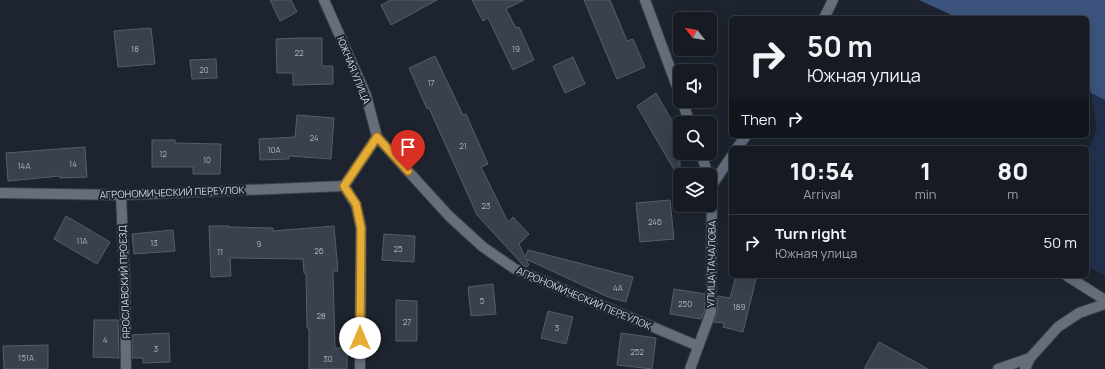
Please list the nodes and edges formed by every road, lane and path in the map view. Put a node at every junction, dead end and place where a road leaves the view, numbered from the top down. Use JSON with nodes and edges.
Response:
{"nodes":[{"id":1,"x":324,"y":0,"type":"edge"},
{"id":2,"x":644,"y":0,"type":"edge"},
{"id":3,"x":833,"y":0,"type":"edge"},
{"id":4,"x":825,"y":16,"type":"edge"},
{"id":5,"x":673,"y":77,"type":"edge"},
{"id":6,"x":377,"y":137,"type":"junction"},
{"id":7,"x":729,"y":160,"type":"edge"},
{"id":8,"x":717,"y":174,"type":"edge"},
{"id":9,"x":344,"y":186,"type":"junction"},
{"id":10,"x":0,"y":193,"type":"edge"},
{"id":11,"x":121,"y":195,"type":"junction"},
{"id":12,"x":711,"y":212,"type":"edge"},
{"id":13,"x":1070,"y":278,"type":"edge"},
{"id":14,"x":1105,"y":300,"type":"edge"},
{"id":15,"x":1105,"y":304,"type":"edge"},
{"id":16,"x":698,"y":346,"type":"junction"},
{"id":17,"x":1030,"y":358,"type":"junction"},
{"id":18,"x":126,"y":369,"type":"edge"},
{"id":19,"x":360,"y":369,"type":"edge"},
{"id":20,"x":690,"y":369,"type":"edge"},
{"id":21,"x":998,"y":369,"type":"edge"},
{"id":22,"x":1025,"y":369,"type":"edge"}],
"edges":[{"from":1,"to":6,"type":"street","name":"ЮЖНАЯ УЛИЦА"},
{"from":2,"to":5,"type":"street"},
{"from":3,"to":4,"type":"street"},
{"from":6,"to":9,"type":"street"},
{"from":6,"to":16,"type":"street","name":"АГРОНОМИЧЕСКИЙ ПЕРЕУЛОК"},
{"from":7,"to":8,"type":"street"},
{"from":9,"to":11,"type":"street","name":"АГРОНОМИЧЕСКИЙ ПЕРЕУЛОК"},
{"from":9,"to":19,"type":"street"},
{"from":10,"to":11,"type":"street","name":"АГРОНОМИЧЕСКИЙ ПЕРЕУЛОК"},
{"from":11,"to":18,"type":"street","name":"ЯРОСЛАВСКИЙ ПРОЕЗД"},
{"from":12,"to":16,"type":"street","name":"УЛИЦА ТАЧАЛОВА"},
{"from":13,"to":14,"type":"street"},
{"from":15,"to":17,"type":"street"},
{"from":16,"to":20,"type":"street","name":"УЛИЦА ТАЧАЛОВА"},
{"from":17,"to":21,"type":"street"},
{"from":17,"to":22,"type":"street"}]}
